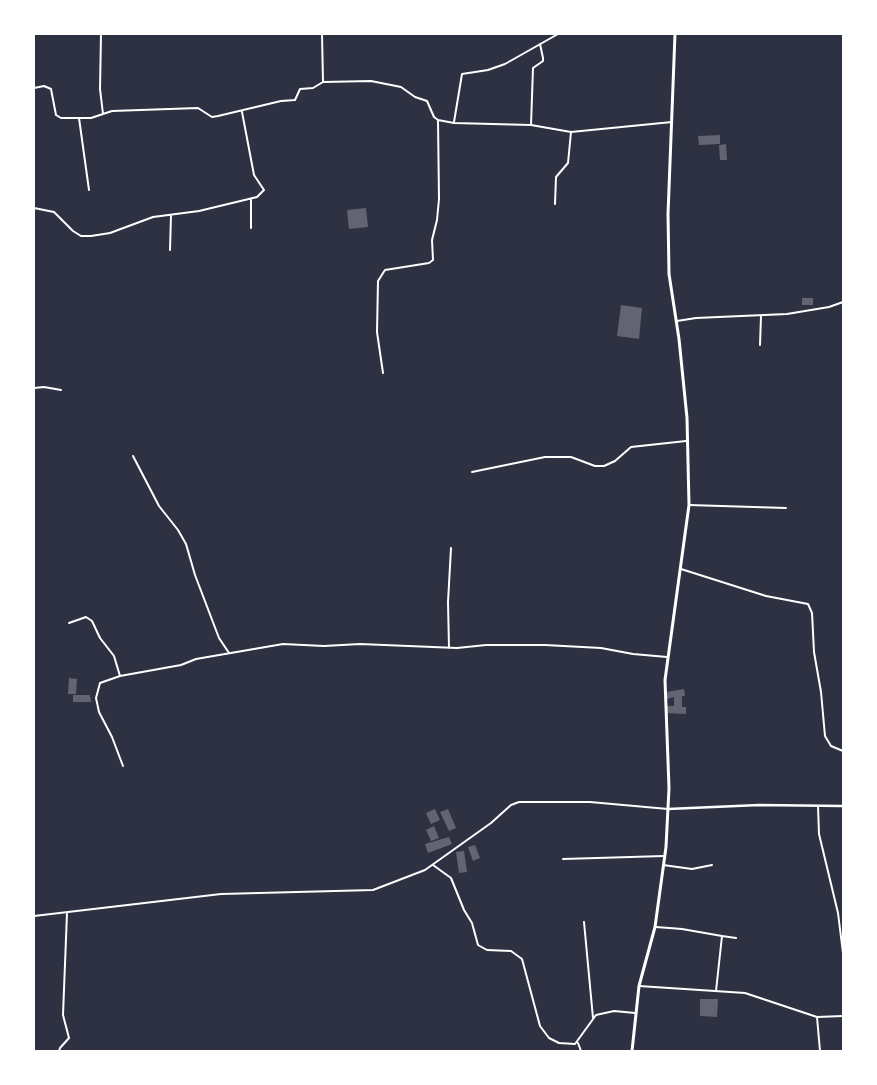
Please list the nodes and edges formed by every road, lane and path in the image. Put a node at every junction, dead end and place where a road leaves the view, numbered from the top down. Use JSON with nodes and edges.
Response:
{"nodes":[{"id":1,"x":101,"y":34,"type":"edge"},
{"id":2,"x":322,"y":34,"type":"edge"},
{"id":3,"x":558,"y":34,"type":"edge"},
{"id":4,"x":675,"y":34,"type":"edge"},
{"id":5,"x":540,"y":43,"type":"junction"},
{"id":6,"x":324,"y":82,"type":"junction"},
{"id":7,"x":34,"y":88,"type":"edge"},
{"id":8,"x":242,"y":112,"type":"junction"},
{"id":9,"x":103,"y":114,"type":"junction"},
{"id":10,"x":78,"y":118,"type":"junction"},
{"id":11,"x":438,"y":120,"type":"junction"},
{"id":12,"x":673,"y":122,"type":"junction"},
{"id":13,"x":454,"y":123,"type":"junction"},
{"id":14,"x":531,"y":125,"type":"junction"},
{"id":15,"x":571,"y":132,"type":"junction"},
{"id":16,"x":89,"y":190,"type":"dead end"},
{"id":17,"x":251,"y":199,"type":"junction"},
{"id":18,"x":555,"y":204,"type":"dead end"},
{"id":19,"x":34,"y":208,"type":"edge"},
{"id":20,"x":171,"y":215,"type":"junction"},
{"id":21,"x":251,"y":228,"type":"dead end"},
{"id":22,"x":170,"y":250,"type":"dead end"},
{"id":23,"x":843,"y":302,"type":"edge"},
{"id":24,"x":761,"y":316,"type":"junction"},
{"id":25,"x":676,"y":321,"type":"junction"},
{"id":26,"x":760,"y":345,"type":"dead end"},
{"id":27,"x":383,"y":373,"type":"dead end"},
{"id":28,"x":34,"y":388,"type":"edge"},
{"id":29,"x":61,"y":390,"type":"dead end"},
{"id":30,"x":688,"y":441,"type":"junction"},
{"id":31,"x":133,"y":456,"type":"dead end"},
{"id":32,"x":472,"y":472,"type":"dead end"},
{"id":33,"x":689,"y":505,"type":"junction"},
{"id":34,"x":786,"y":508,"type":"dead end"},
{"id":35,"x":452,"y":548,"type":"dead end"},
{"id":36,"x":679,"y":568,"type":"junction"},
{"id":37,"x":69,"y":623,"type":"dead end"},
{"id":38,"x":449,"y":648,"type":"junction"},
{"id":39,"x":229,"y":654,"type":"junction"},
{"id":40,"x":667,"y":657,"type":"junction"},
{"id":41,"x":120,"y":676,"type":"junction"},
{"id":42,"x":843,"y":751,"type":"edge"},
{"id":43,"x":123,"y":766,"type":"dead end"},
{"id":44,"x":818,"y":806,"type":"junction"},
{"id":45,"x":843,"y":806,"type":"edge"},
{"id":46,"x":668,"y":809,"type":"junction"},
{"id":47,"x":664,"y":856,"type":"junction"},
{"id":48,"x":563,"y":859,"type":"dead end"},
{"id":49,"x":433,"y":865,"type":"junction"},
{"id":50,"x":663,"y":865,"type":"junction"},
{"id":51,"x":712,"y":865,"type":"dead end"},
{"id":52,"x":67,"y":913,"type":"junction"},
{"id":53,"x":34,"y":916,"type":"edge"},
{"id":54,"x":584,"y":922,"type":"dead end"},
{"id":55,"x":655,"y":927,"type":"junction"},
{"id":56,"x":722,"y":936,"type":"junction"},
{"id":57,"x":842,"y":937,"type":"edge"},
{"id":58,"x":736,"y":938,"type":"dead end"},
{"id":59,"x":843,"y":953,"type":"edge"},
{"id":60,"x":639,"y":986,"type":"junction"},
{"id":61,"x":716,"y":991,"type":"junction"},
{"id":62,"x":636,"y":1013,"type":"junction"},
{"id":63,"x":843,"y":1016,"type":"edge"},
{"id":64,"x":817,"y":1017,"type":"junction"},
{"id":65,"x":593,"y":1018,"type":"junction"},
{"id":66,"x":578,"y":1043,"type":"junction"},
{"id":67,"x":59,"y":1051,"type":"edge"},
{"id":68,"x":581,"y":1051,"type":"edge"},
{"id":69,"x":632,"y":1051,"type":"edge"},
{"id":70,"x":820,"y":1051,"type":"edge"}],
"edges":[{"from":1,"to":9,"type":"street"},
{"from":2,"to":6,"type":"street"},
{"from":3,"to":5,"type":"street"},
{"from":4,"to":12,"type":"main road"},
{"from":5,"to":13,"type":"street"},
{"from":5,"to":14,"type":"street"},
{"from":6,"to":8,"type":"street"},
{"from":6,"to":11,"type":"street"},
{"from":7,"to":10,"type":"street"},
{"from":8,"to":9,"type":"street"},
{"from":8,"to":17,"type":"street"},
{"from":9,"to":10,"type":"street"},
{"from":10,"to":16,"type":"street"},
{"from":11,"to":13,"type":"street"},
{"from":11,"to":27,"type":"street"},
{"from":12,"to":15,"type":"street"},
{"from":12,"to":25,"type":"main road"},
{"from":13,"to":14,"type":"street"},
{"from":14,"to":15,"type":"street"},
{"from":15,"to":18,"type":"street"},
{"from":17,"to":20,"type":"street"},
{"from":17,"to":21,"type":"street"},
{"from":19,"to":20,"type":"street"},
{"from":20,"to":22,"type":"street"},
{"from":23,"to":24,"type":"street"},
{"from":24,"to":25,"type":"street"},
{"from":24,"to":26,"type":"street"},
{"from":25,"to":30,"type":"main road"},
{"from":28,"to":29,"type":"street"},
{"from":30,"to":32,"type":"street"},
{"from":30,"to":33,"type":"main road"},
{"from":31,"to":39,"type":"street"},
{"from":33,"to":34,"type":"street"},
{"from":33,"to":36,"type":"main road"},
{"from":35,"to":38,"type":"street"},
{"from":36,"to":40,"type":"main road"},
{"from":36,"to":42,"type":"street"},
{"from":37,"to":41,"type":"street"},
{"from":38,"to":39,"type":"street"},
{"from":38,"to":40,"type":"street"},
{"from":39,"to":41,"type":"street"},
{"from":40,"to":46,"type":"main road"},
{"from":41,"to":43,"type":"street"},
{"from":44,"to":45,"type":"street"},
{"from":44,"to":46,"type":"street"},
{"from":44,"to":57,"type":"street"},
{"from":46,"to":47,"type":"main road"},
{"from":46,"to":49,"type":"street"},
{"from":47,"to":48,"type":"street"},
{"from":47,"to":50,"type":"main road"},
{"from":49,"to":52,"type":"street"},
{"from":49,"to":66,"type":"street"},
{"from":50,"to":51,"type":"street"},
{"from":50,"to":55,"type":"main road"},
{"from":52,"to":53,"type":"street"},
{"from":52,"to":67,"type":"street"},
{"from":54,"to":65,"type":"street"},
{"from":55,"to":56,"type":"street"},
{"from":55,"to":60,"type":"main road"},
{"from":56,"to":58,"type":"street"},
{"from":56,"to":61,"type":"street"},
{"from":57,"to":59,"type":"street"},
{"from":60,"to":61,"type":"street"},
{"from":60,"to":62,"type":"main road"},
{"from":61,"to":64,"type":"street"},
{"from":62,"to":65,"type":"street"},
{"from":62,"to":69,"type":"main road"},
{"from":63,"to":64,"type":"street"},
{"from":64,"to":70,"type":"street"},
{"from":65,"to":66,"type":"street"},
{"from":66,"to":68,"type":"street"}]}
